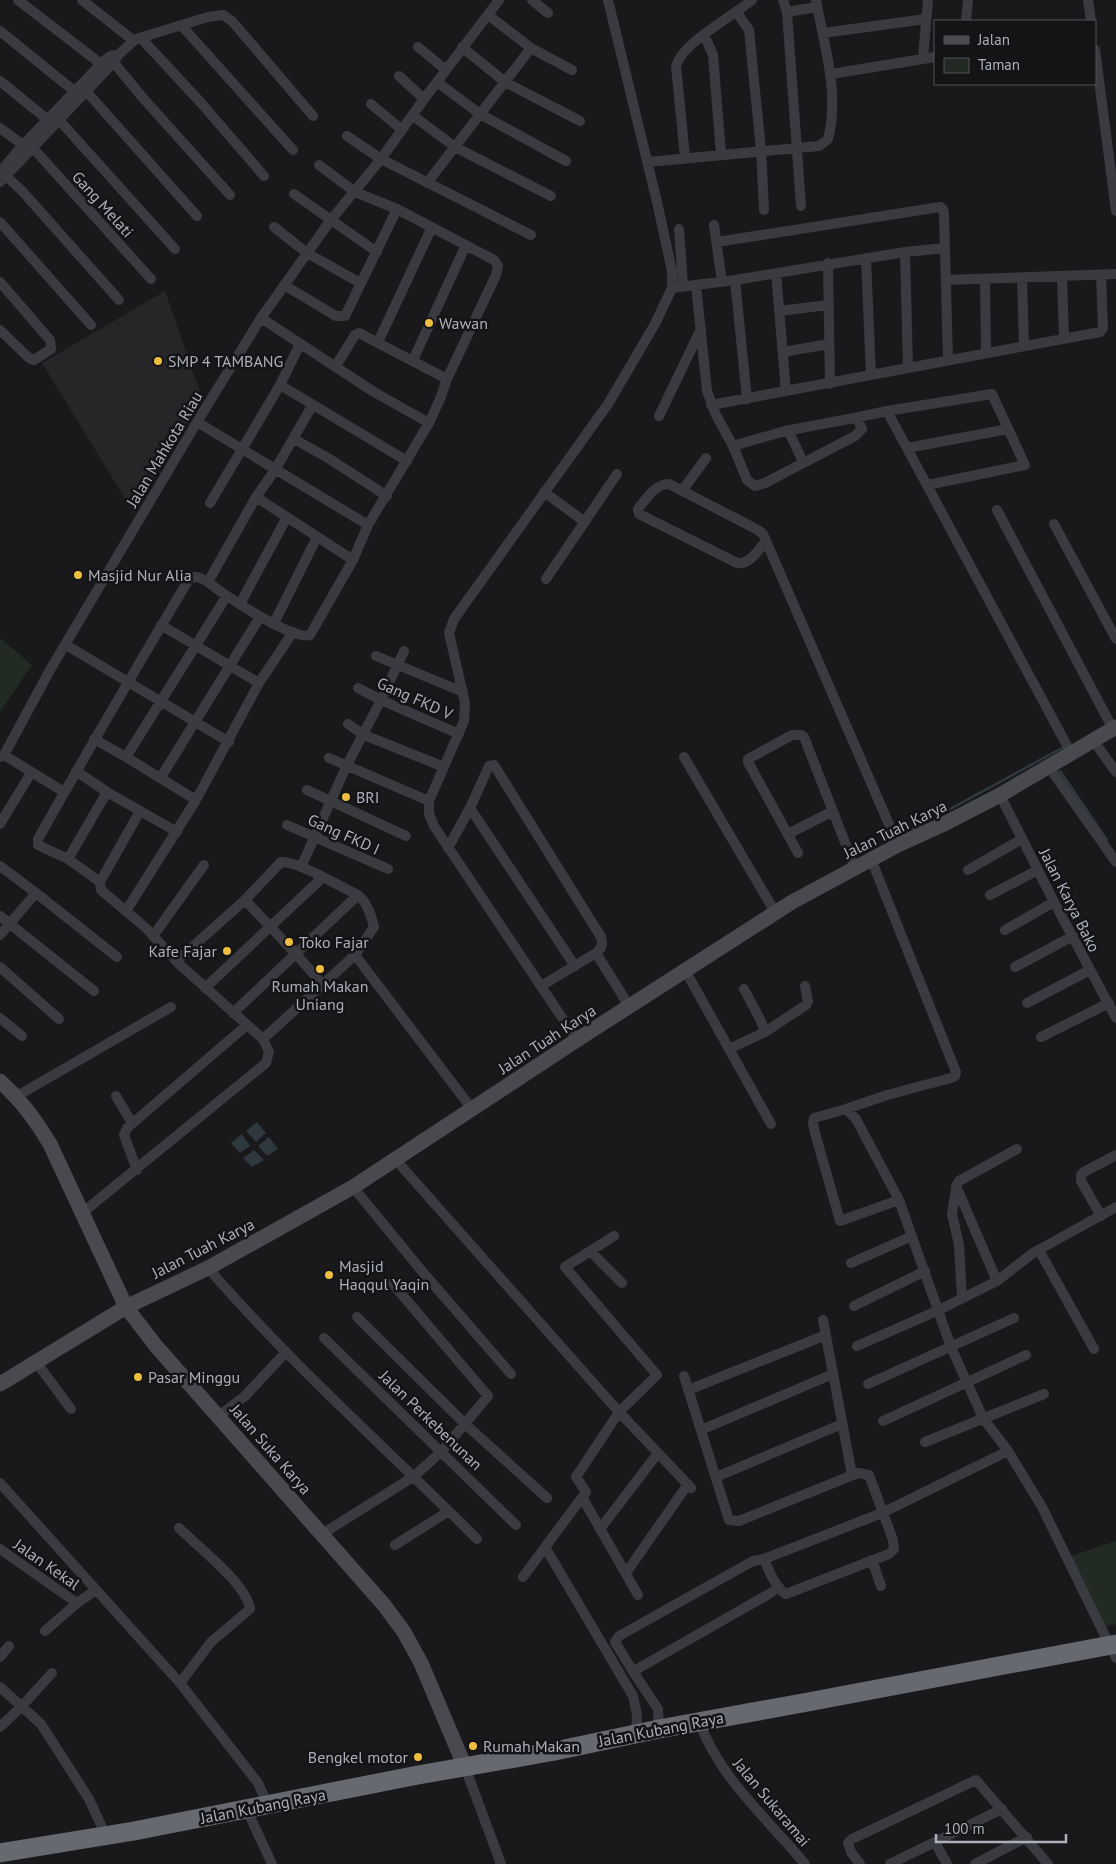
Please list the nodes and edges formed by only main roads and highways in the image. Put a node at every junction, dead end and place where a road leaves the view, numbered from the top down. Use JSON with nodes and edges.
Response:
{"nodes":[{"id":1,"x":1114,"y":728,"type":"edge"},
{"id":2,"x":0,"y":1081,"type":"edge"},
{"id":3,"x":126,"y":1307,"type":"junction"},
{"id":4,"x":0,"y":1384,"type":"edge"},
{"id":5,"x":1114,"y":1649,"type":"edge"},
{"id":6,"x":465,"y":1767,"type":"junction"},
{"id":7,"x":0,"y":1853,"type":"edge"}],
"edges":[{"from":1,"to":3,"type":"main road","name":"Jalan Tuah Karya"},
{"from":2,"to":3,"type":"main road","name":"Jalan Suka Karya"},
{"from":3,"to":4,"type":"main road","name":"Jalan Tuah Karya"},
{"from":3,"to":6,"type":"main road","name":"Jalan Suka Karya"},
{"from":5,"to":6,"type":"highway","name":"Jalan Kubang Raya"},
{"from":6,"to":7,"type":"highway","name":"Jalan Kubang Raya"}]}
